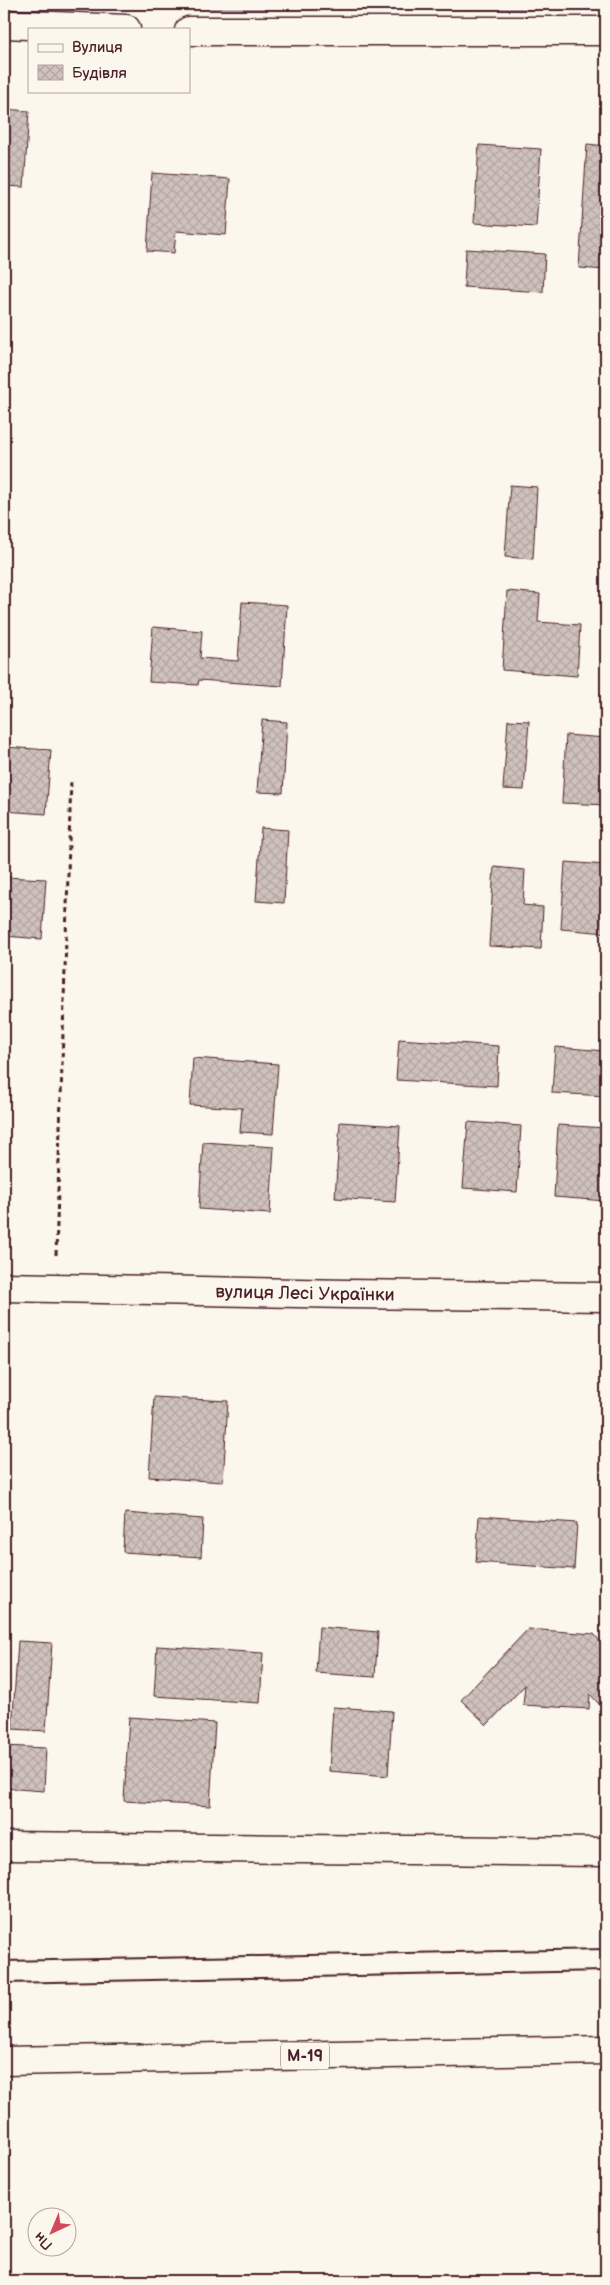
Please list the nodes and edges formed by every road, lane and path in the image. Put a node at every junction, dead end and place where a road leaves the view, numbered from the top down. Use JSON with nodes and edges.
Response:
{"nodes":[{"id":1,"x":4,"y":24,"type":"edge"},
{"id":2,"x":102,"y":28,"type":"edge"},
{"id":3,"x":190,"y":31,"type":"edge"},
{"id":4,"x":606,"y":31,"type":"edge"},
{"id":5,"x":71,"y":779,"type":"dead end"},
{"id":6,"x":4,"y":1287,"type":"edge"},
{"id":7,"x":55,"y":1288,"type":"junction"},
{"id":8,"x":606,"y":1297,"type":"edge"},
{"id":9,"x":4,"y":1846,"type":"edge"},
{"id":10,"x":606,"y":1852,"type":"edge"},
{"id":11,"x":606,"y":1960,"type":"edge"},
{"id":12,"x":4,"y":1972,"type":"edge"},
{"id":13,"x":606,"y":2050,"type":"edge"},
{"id":14,"x":4,"y":2061,"type":"edge"}],
"edges":[{"from":1,"to":2,"type":"main road"},
{"from":3,"to":4,"type":"main road"},
{"from":5,"to":7,"type":"path"},
{"from":6,"to":7,"type":"main road","name":"вулиця Лесі Українки"},
{"from":7,"to":8,"type":"main road","name":"вулиця Лесі Українки"},
{"from":9,"to":10,"type":"main road"},
{"from":11,"to":12,"type":"lane"},
{"from":13,"to":14,"type":"main road","number":"М-19"}]}
